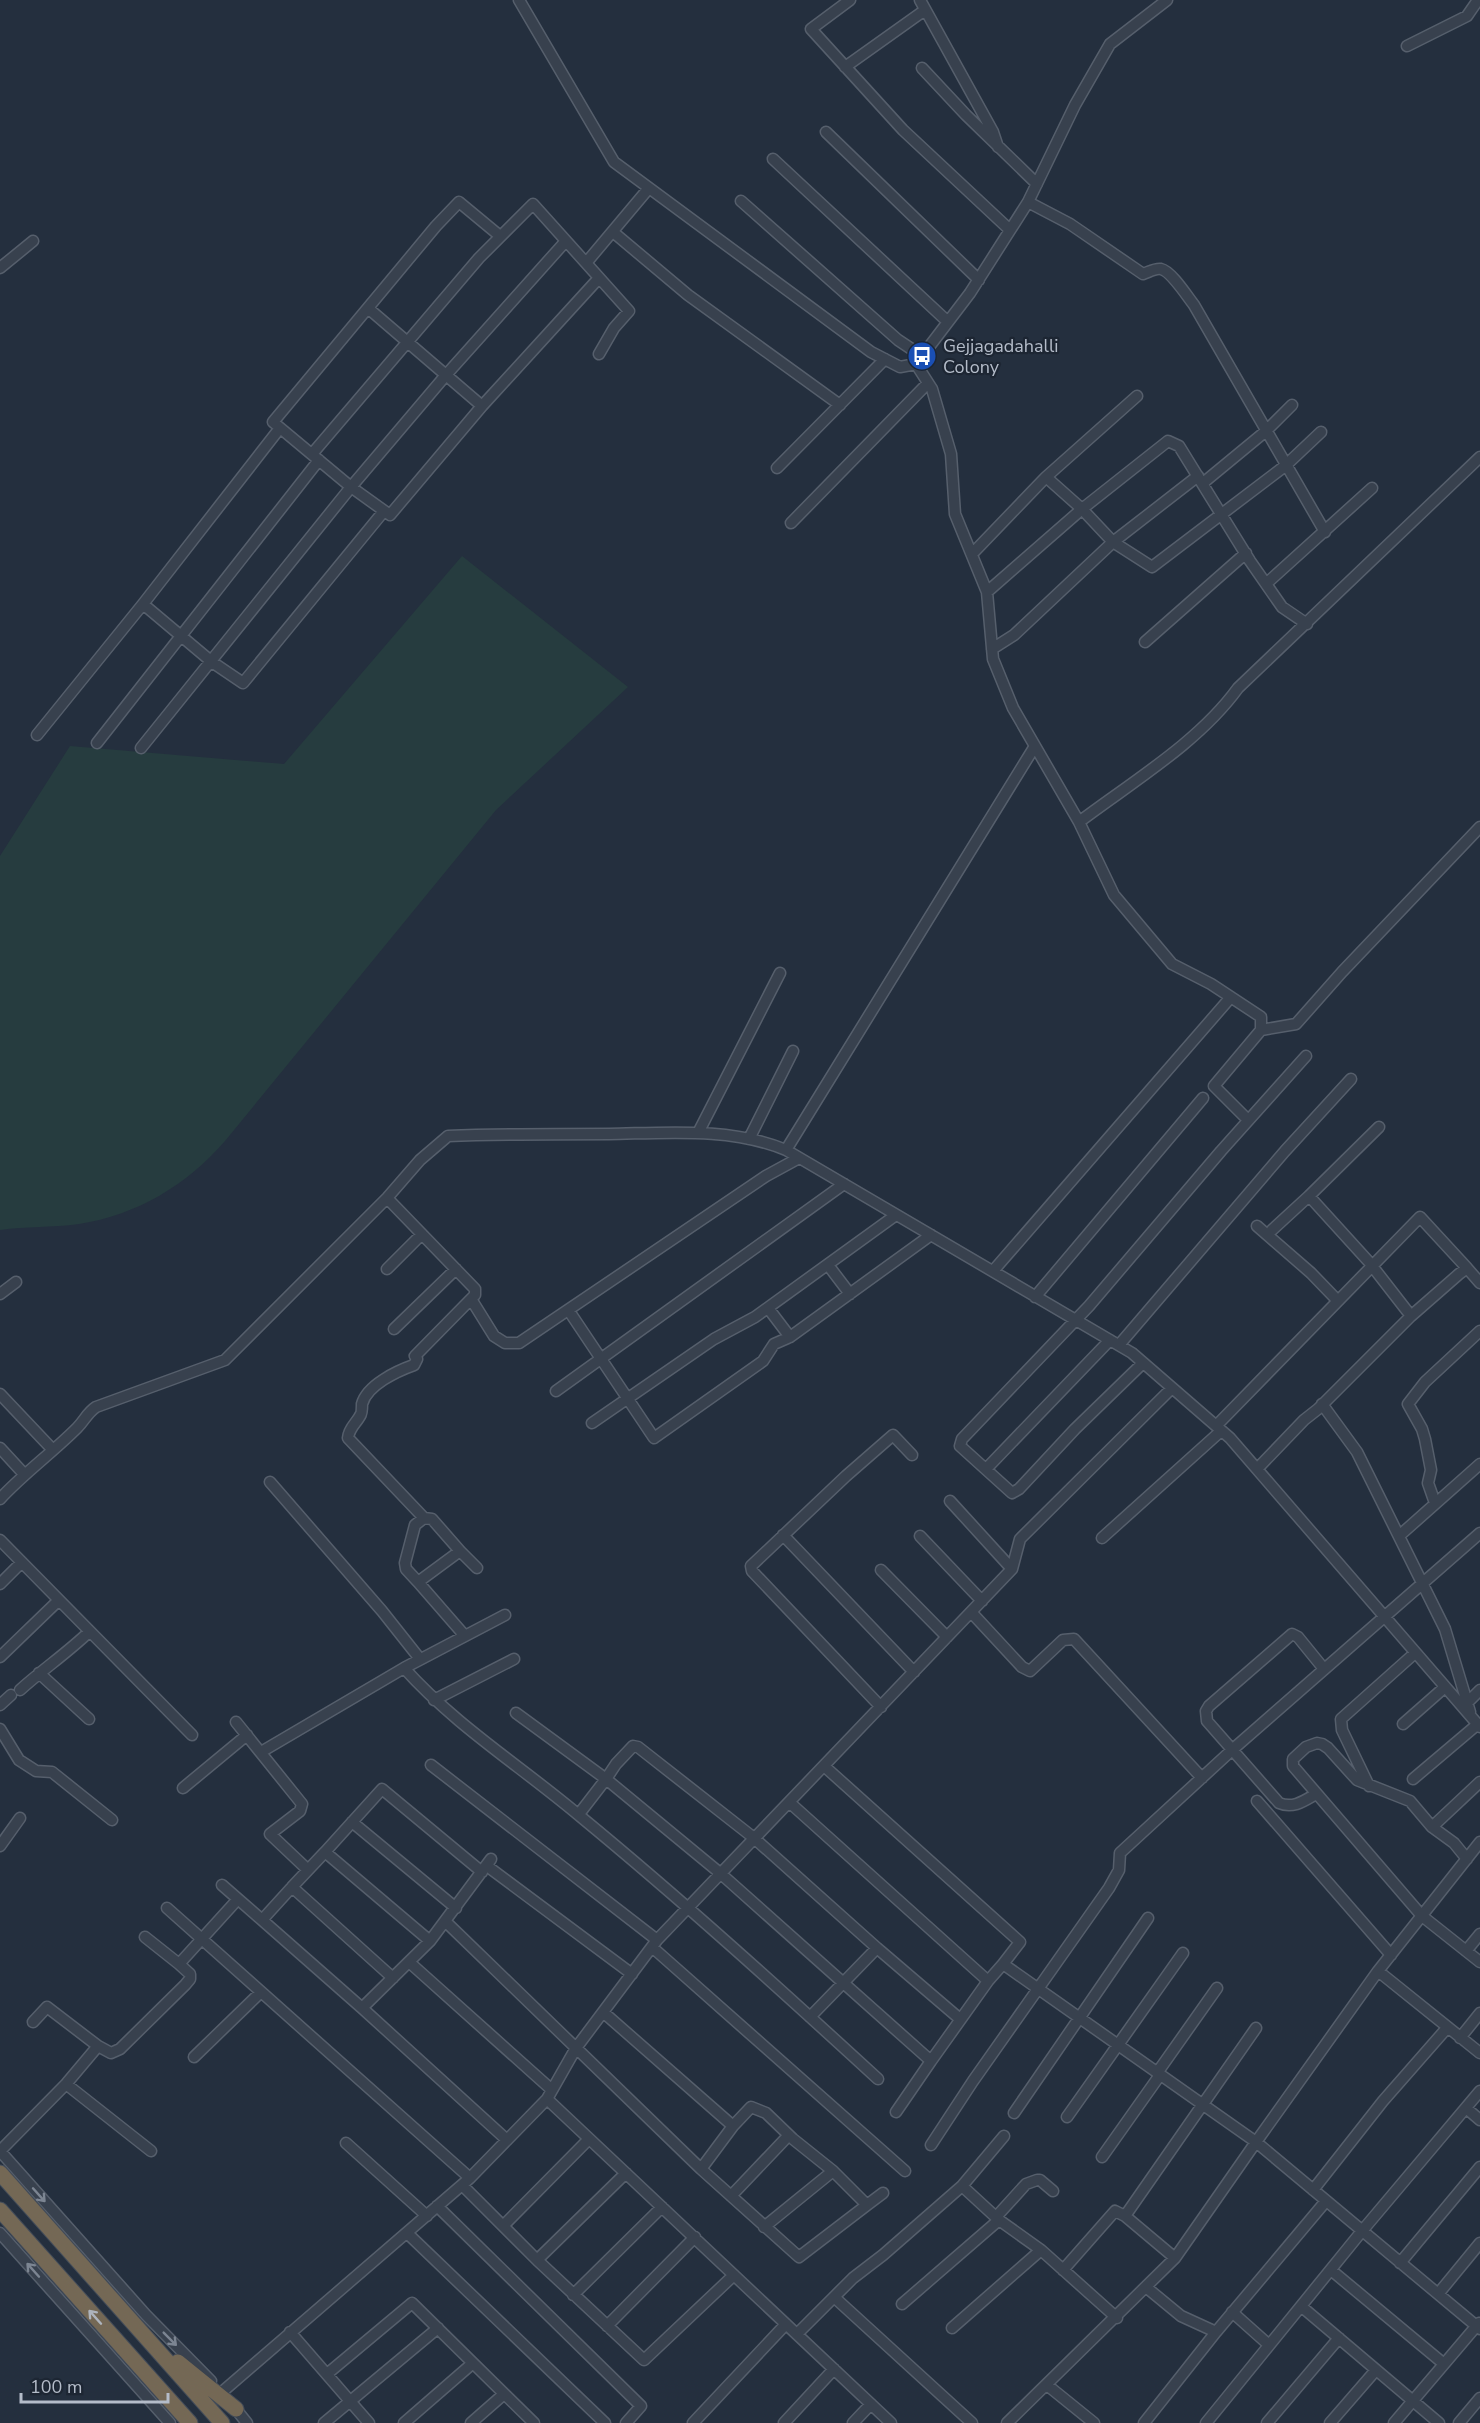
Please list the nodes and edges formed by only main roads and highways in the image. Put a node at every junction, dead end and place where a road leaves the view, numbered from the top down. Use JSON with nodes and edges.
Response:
{"nodes":[{"id":1,"x":0,"y":2173,"type":"edge"},
{"id":2,"x":0,"y":2210,"type":"edge"},
{"id":3,"x":145,"y":2336,"type":"junction"},
{"id":4,"x":236,"y":2409,"type":"road end"},
{"id":5,"x":190,"y":2423,"type":"edge"},
{"id":6,"x":222,"y":2423,"type":"edge"}],
"edges":[{"from":1,"to":3,"type":"highway"},
{"from":5,"to":2,"type":"highway","one_way":true},
{"from":3,"to":4,"type":"highway"},
{"from":3,"to":6,"type":"highway"}]}
